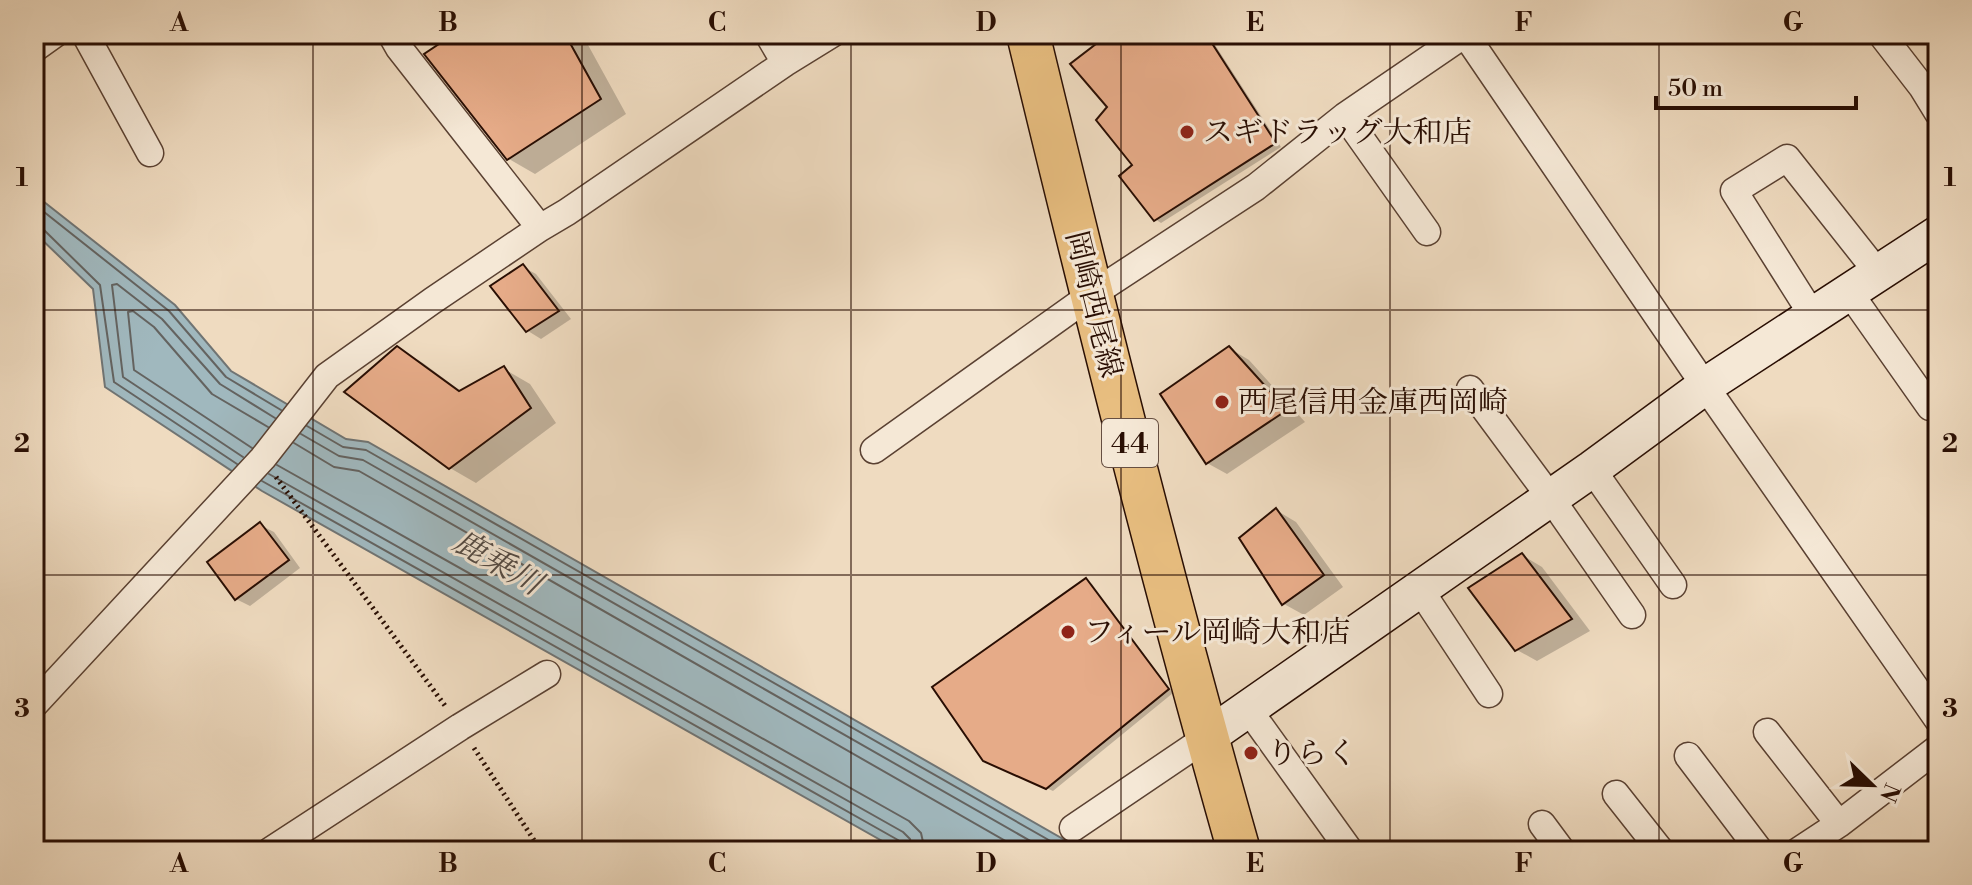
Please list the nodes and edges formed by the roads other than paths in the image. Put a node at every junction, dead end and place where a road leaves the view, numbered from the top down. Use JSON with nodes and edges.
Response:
{"nodes":[{"id":1,"x":55,"y":34,"type":"edge"},
{"id":2,"x":85,"y":34,"type":"edge"},
{"id":3,"x":391,"y":34,"type":"edge"},
{"id":4,"x":768,"y":34,"type":"edge"},
{"id":5,"x":832,"y":34,"type":"edge"},
{"id":6,"x":1028,"y":34,"type":"edge"},
{"id":7,"x":1465,"y":34,"type":"edge"},
{"id":8,"x":1896,"y":40,"type":"edge"},
{"id":9,"x":34,"y":49,"type":"edge"},
{"id":10,"x":785,"y":63,"type":"junction"},
{"id":11,"x":1938,"y":113,"type":"edge"},
{"id":12,"x":1345,"y":116,"type":"junction"},
{"id":13,"x":150,"y":153,"type":"dead end"},
{"id":14,"x":540,"y":228,"type":"junction"},
{"id":15,"x":1427,"y":232,"type":"dead end"},
{"id":16,"x":1938,"y":234,"type":"edge"},
{"id":17,"x":1863,"y":282,"type":"junction"},
{"id":18,"x":1091,"y":295,"type":"junction"},
{"id":19,"x":1813,"y":316,"type":"junction"},
{"id":20,"x":1705,"y":386,"type":"junction"},
{"id":21,"x":1470,"y":389,"type":"dead end"},
{"id":22,"x":1930,"y":407,"type":"dead end"},
{"id":23,"x":874,"y":450,"type":"dead end"},
{"id":24,"x":1592,"y":469,"type":"junction"},
{"id":25,"x":1550,"y":497,"type":"junction"},
{"id":26,"x":1673,"y":585,"type":"dead end"},
{"id":27,"x":1419,"y":588,"type":"junction"},
{"id":28,"x":1632,"y":615,"type":"dead end"},
{"id":29,"x":547,"y":674,"type":"dead end"},
{"id":30,"x":1489,"y":694,"type":"dead end"},
{"id":31,"x":34,"y":705,"type":"edge"},
{"id":32,"x":1248,"y":709,"type":"junction"},
{"id":33,"x":1938,"y":720,"type":"edge"},
{"id":34,"x":1767,"y":732,"type":"dead end"},
{"id":35,"x":1206,"y":738,"type":"junction"},
{"id":36,"x":1688,"y":756,"type":"dead end"},
{"id":37,"x":1935,"y":757,"type":"edge"},
{"id":38,"x":1616,"y":794,"type":"dead end"},
{"id":39,"x":1542,"y":824,"type":"dead end"},
{"id":40,"x":1839,"y":824,"type":"junction"},
{"id":41,"x":1073,"y":828,"type":"dead end"},
{"id":42,"x":270,"y":851,"type":"edge"},
{"id":43,"x":1239,"y":851,"type":"edge"},
{"id":44,"x":1350,"y":851,"type":"edge"},
{"id":45,"x":1562,"y":851,"type":"edge"},
{"id":46,"x":1661,"y":851,"type":"edge"},
{"id":47,"x":1760,"y":851,"type":"edge"},
{"id":48,"x":1798,"y":851,"type":"edge"}],
"edges":[{"from":1,"to":9,"type":"street"},
{"from":2,"to":13,"type":"street"},
{"from":3,"to":14,"type":"street"},
{"from":4,"to":10,"type":"street"},
{"from":5,"to":10,"type":"street"},
{"from":6,"to":18,"type":"main road","name":"岡崎西尾線","number":"44"},
{"from":7,"to":12,"type":"street"},
{"from":7,"to":20,"type":"street"},
{"from":8,"to":11,"type":"street"},
{"from":10,"to":14,"type":"street"},
{"from":12,"to":15,"type":"street"},
{"from":12,"to":18,"type":"street"},
{"from":14,"to":31,"type":"street"},
{"from":16,"to":17,"type":"street"},
{"from":17,"to":19,"type":"street"},
{"from":17,"to":19,"type":"street"},
{"from":17,"to":22,"type":"street"},
{"from":18,"to":23,"type":"street"},
{"from":18,"to":35,"type":"main road","name":"岡崎西尾線","number":"44"},
{"from":19,"to":20,"type":"street"},
{"from":20,"to":24,"type":"street"},
{"from":20,"to":33,"type":"street"},
{"from":21,"to":25,"type":"street"},
{"from":24,"to":25,"type":"street"},
{"from":24,"to":26,"type":"street"},
{"from":25,"to":27,"type":"street"},
{"from":25,"to":28,"type":"street"},
{"from":27,"to":30,"type":"street"},
{"from":27,"to":32,"type":"street"},
{"from":29,"to":42,"type":"street"},
{"from":32,"to":35,"type":"street"},
{"from":32,"to":44,"type":"street"},
{"from":34,"to":40,"type":"street"},
{"from":35,"to":41,"type":"street"},
{"from":35,"to":43,"type":"main road","name":"岡崎西尾線","number":"44"},
{"from":36,"to":47,"type":"street"},
{"from":37,"to":40,"type":"street"},
{"from":38,"to":46,"type":"street"},
{"from":39,"to":45,"type":"street"},
{"from":40,"to":48,"type":"street"}]}
